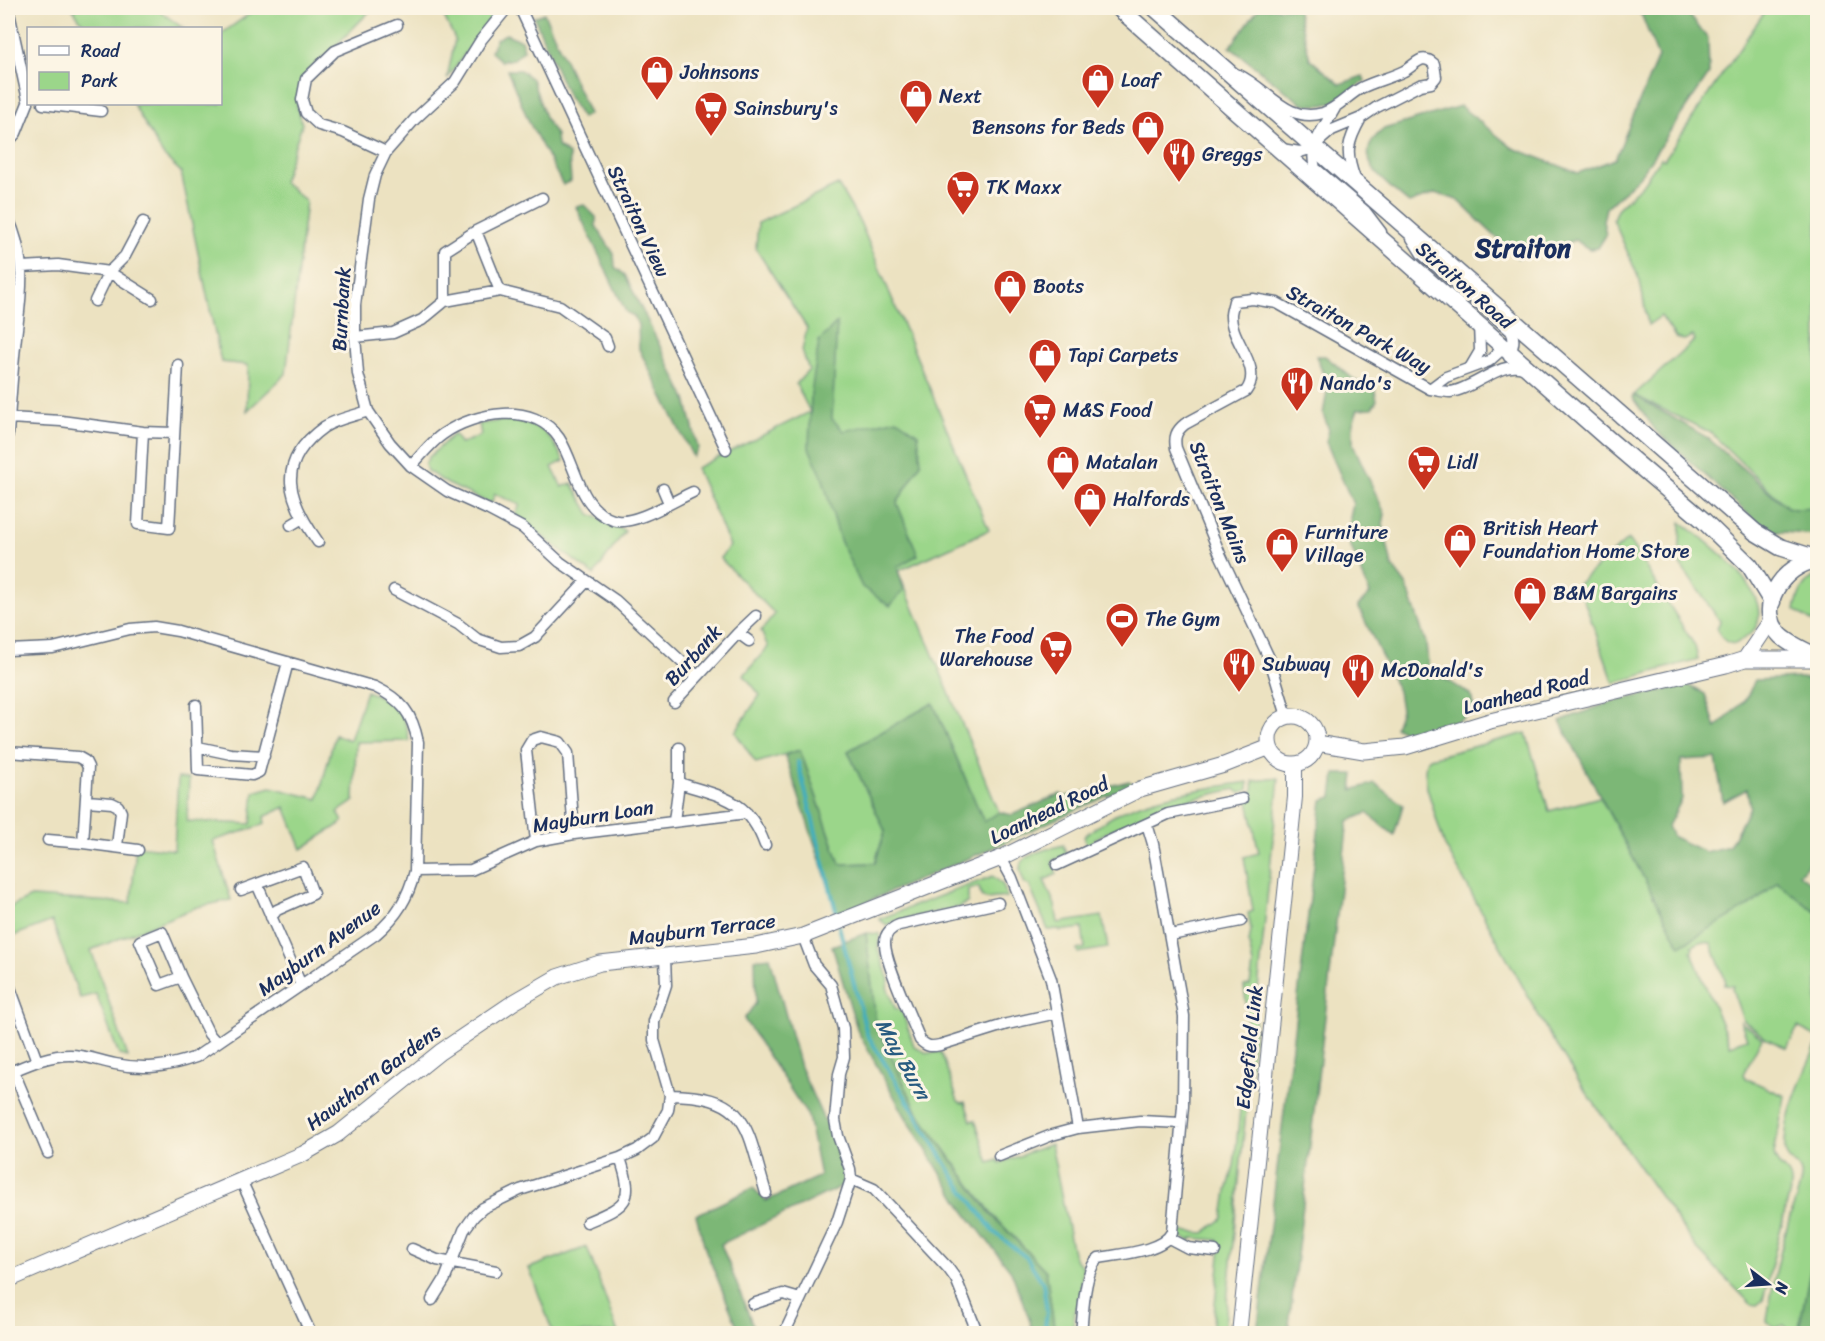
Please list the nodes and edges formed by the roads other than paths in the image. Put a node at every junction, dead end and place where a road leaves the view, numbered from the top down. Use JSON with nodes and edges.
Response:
{"nodes":[{"id":1,"x":8,"y":8,"type":"edge"},
{"id":2,"x":507,"y":8,"type":"edge"},
{"id":3,"x":520,"y":8,"type":"edge"},
{"id":4,"x":1119,"y":8,"type":"edge"},
{"id":5,"x":1155,"y":8,"type":"edge"},
{"id":6,"x":397,"y":25,"type":"dead end"},
{"id":7,"x":1411,"y":67,"type":"junction"},
{"id":8,"x":1226,"y":69,"type":"junction"},
{"id":9,"x":1420,"y":85,"type":"junction"},
{"id":10,"x":27,"y":96,"type":"edge"},
{"id":11,"x":27,"y":104,"type":"edge"},
{"id":12,"x":51,"y":105,"type":"edge"},
{"id":13,"x":1335,"y":108,"type":"junction"},
{"id":14,"x":101,"y":111,"type":"dead end"},
{"id":15,"x":1361,"y":118,"type":"junction"},
{"id":16,"x":8,"y":142,"type":"edge"},
{"id":17,"x":1315,"y":146,"type":"junction"},
{"id":18,"x":1281,"y":149,"type":"junction"},
{"id":19,"x":386,"y":152,"type":"junction"},
{"id":20,"x":1356,"y":184,"type":"junction"},
{"id":21,"x":542,"y":198,"type":"dead end"},
{"id":22,"x":8,"y":218,"type":"edge"},
{"id":23,"x":142,"y":222,"type":"dead end"},
{"id":24,"x":1406,"y":227,"type":"junction"},
{"id":25,"x":476,"y":231,"type":"junction"},
{"id":26,"x":1390,"y":246,"type":"junction"},
{"id":27,"x":22,"y":267,"type":"junction"},
{"id":28,"x":109,"y":272,"type":"junction"},
{"id":29,"x":500,"y":291,"type":"junction"},
{"id":30,"x":152,"y":298,"type":"dead end"},
{"id":31,"x":95,"y":301,"type":"dead end"},
{"id":32,"x":445,"y":301,"type":"junction"},
{"id":33,"x":1234,"y":301,"type":"joint"},
{"id":34,"x":1479,"y":324,"type":"junction"},
{"id":35,"x":354,"y":337,"type":"junction"},
{"id":36,"x":609,"y":339,"type":"dead end"},
{"id":37,"x":1535,"y":340,"type":"junction"},
{"id":38,"x":1510,"y":347,"type":"junction"},
{"id":39,"x":178,"y":365,"type":"dead end"},
{"id":40,"x":1470,"y":368,"type":"junction"},
{"id":41,"x":1502,"y":368,"type":"junction"},
{"id":42,"x":1532,"y":371,"type":"junction"},
{"id":43,"x":1431,"y":389,"type":"junction"},
{"id":44,"x":368,"y":411,"type":"junction"},
{"id":45,"x":9,"y":418,"type":"edge"},
{"id":46,"x":143,"y":432,"type":"junction"},
{"id":47,"x":174,"y":433,"type":"junction"},
{"id":48,"x":8,"y":434,"type":"edge"},
{"id":49,"x":726,"y":449,"type":"dead end"},
{"id":50,"x":411,"y":466,"type":"junction"},
{"id":51,"x":663,"y":489,"type":"dead end"},
{"id":52,"x":693,"y":492,"type":"dead end"},
{"id":53,"x":669,"y":503,"type":"junction"},
{"id":54,"x":301,"y":519,"type":"junction"},
{"id":55,"x":291,"y":525,"type":"dead end"},
{"id":56,"x":318,"y":542,"type":"dead end"},
{"id":57,"x":1818,"y":560,"type":"edge"},
{"id":58,"x":586,"y":582,"type":"junction"},
{"id":59,"x":394,"y":590,"type":"dead end"},
{"id":60,"x":1772,"y":610,"type":"junction"},
{"id":61,"x":756,"y":616,"type":"dead end"},
{"id":62,"x":738,"y":633,"type":"junction"},
{"id":63,"x":749,"y":641,"type":"dead end"},
{"id":64,"x":8,"y":650,"type":"edge"},
{"id":65,"x":1744,"y":658,"type":"junction"},
{"id":66,"x":1818,"y":658,"type":"edge"},
{"id":67,"x":288,"y":662,"type":"junction"},
{"id":68,"x":697,"y":676,"type":"junction"},
{"id":69,"x":674,"y":702,"type":"dead end"},
{"id":70,"x":196,"y":705,"type":"dead end"},
{"id":71,"x":1287,"y":716,"type":"junction"},
{"id":72,"x":1317,"y":743,"type":"junction"},
{"id":73,"x":198,"y":747,"type":"junction"},
{"id":74,"x":1269,"y":747,"type":"junction"},
{"id":75,"x":679,"y":748,"type":"dead end"},
{"id":76,"x":8,"y":752,"type":"edge"},
{"id":77,"x":264,"y":756,"type":"junction"},
{"id":78,"x":1295,"y":765,"type":"junction"},
{"id":79,"x":679,"y":783,"type":"junction"},
{"id":80,"x":1242,"y":799,"type":"dead end"},
{"id":81,"x":87,"y":801,"type":"junction"},
{"id":82,"x":747,"y":813,"type":"junction"},
{"id":83,"x":674,"y":821,"type":"junction"},
{"id":84,"x":1147,"y":824,"type":"junction"},
{"id":85,"x":574,"y":834,"type":"junction"},
{"id":86,"x":48,"y":840,"type":"dead end"},
{"id":87,"x":536,"y":841,"type":"junction"},
{"id":88,"x":83,"y":843,"type":"junction"},
{"id":89,"x":765,"y":845,"type":"dead end"},
{"id":90,"x":117,"y":846,"type":"junction"},
{"id":91,"x":138,"y":850,"type":"dead end"},
{"id":92,"x":1001,"y":858,"type":"junction"},
{"id":93,"x":1057,"y":865,"type":"dead end"},
{"id":94,"x":415,"y":871,"type":"junction"},
{"id":95,"x":257,"y":884,"type":"junction"},
{"id":96,"x":241,"y":890,"type":"dead end"},
{"id":97,"x":998,"y":903,"type":"dead end"},
{"id":98,"x":271,"y":917,"type":"junction"},
{"id":99,"x":1241,"y":921,"type":"dead end"},
{"id":100,"x":826,"y":927,"type":"joint"},
{"id":101,"x":1171,"y":935,"type":"junction"},
{"id":102,"x":803,"y":936,"type":"junction"},
{"id":103,"x":665,"y":957,"type":"junction"},
{"id":104,"x":581,"y":969,"type":"joint"},
{"id":105,"x":181,"y":977,"type":"junction"},
{"id":106,"x":8,"y":982,"type":"edge"},
{"id":107,"x":301,"y":985,"type":"junction"},
{"id":108,"x":1057,"y":1013,"type":"junction"},
{"id":109,"x":216,"y":1042,"type":"junction"},
{"id":110,"x":38,"y":1061,"type":"junction"},
{"id":111,"x":10,"y":1072,"type":"edge"},
{"id":112,"x":670,"y":1095,"type":"junction"},
{"id":113,"x":1181,"y":1123,"type":"junction"},
{"id":114,"x":1078,"y":1128,"type":"junction"},
{"id":115,"x":48,"y":1153,"type":"dead end"},
{"id":116,"x":999,"y":1156,"type":"dead end"},
{"id":117,"x":620,"y":1158,"type":"junction"},
{"id":118,"x":851,"y":1179,"type":"junction"},
{"id":119,"x":241,"y":1180,"type":"junction"},
{"id":120,"x":766,"y":1193,"type":"dead end"},
{"id":121,"x":587,"y":1222,"type":"dead end"},
{"id":122,"x":1169,"y":1238,"type":"junction"},
{"id":123,"x":412,"y":1249,"type":"dead end"},
{"id":124,"x":1215,"y":1251,"type":"dead end"},
{"id":125,"x":451,"y":1263,"type":"junction"},
{"id":126,"x":496,"y":1271,"type":"dead end"},
{"id":127,"x":8,"y":1280,"type":"edge"},
{"id":128,"x":800,"y":1299,"type":"junction"},
{"id":129,"x":432,"y":1300,"type":"dead end"},
{"id":130,"x":753,"y":1304,"type":"dead end"},
{"id":131,"x":311,"y":1334,"type":"edge"},
{"id":132,"x":784,"y":1334,"type":"edge"},
{"id":133,"x":978,"y":1334,"type":"edge"},
{"id":134,"x":1081,"y":1334,"type":"edge"},
{"id":135,"x":1239,"y":1334,"type":"edge"}],
"edges":[{"from":1,"to":10,"type":"street"},
{"from":2,"to":19,"type":"street","name":"Burnbank"},
{"from":3,"to":49,"type":"street","name":"Straiton View"},
{"from":4,"to":18,"type":"main road","name":"Straiton Road"},
{"from":5,"to":8,"type":"main road","name":"Straiton Road"},
{"from":6,"to":19,"type":"street"},
{"from":7,"to":9,"type":"street"},
{"from":7,"to":9,"type":"street"},
{"from":7,"to":13,"type":"street"},
{"from":8,"to":13,"type":"street"},
{"from":8,"to":17,"type":"main road","name":"Straiton Road"},
{"from":9,"to":15,"type":"street"},
{"from":11,"to":16,"type":"street"},
{"from":12,"to":14,"type":"street"},
{"from":13,"to":17,"type":"street"},
{"from":15,"to":17,"type":"street"},
{"from":15,"to":20,"type":"street"},
{"from":17,"to":18,"type":"street"},
{"from":17,"to":20,"type":"main road","name":"Straiton Road"},
{"from":17,"to":26,"type":"street"},
{"from":18,"to":26,"type":"main road","name":"Straiton Road"},
{"from":19,"to":35,"type":"street","name":"Burnbank"},
{"from":20,"to":24,"type":"main road","name":"Straiton Road"},
{"from":21,"to":25,"type":"street"},
{"from":22,"to":27,"type":"street"},
{"from":23,"to":28,"type":"street"},
{"from":24,"to":37,"type":"main road","name":"Straiton Road"},
{"from":24,"to":38,"type":"street"},
{"from":25,"to":29,"type":"street"},
{"from":25,"to":32,"type":"street"},
{"from":26,"to":34,"type":"main road","name":"Straiton Road"},
{"from":27,"to":28,"type":"street"},
{"from":27,"to":45,"type":"street"},
{"from":28,"to":30,"type":"street"},
{"from":28,"to":31,"type":"street"},
{"from":29,"to":32,"type":"street"},
{"from":29,"to":36,"type":"street"},
{"from":32,"to":35,"type":"street"},
{"from":33,"to":43,"type":"street","name":"Straiton Park Way"},
{"from":33,"to":71,"type":"street","name":"Straiton Mains"},
{"from":34,"to":38,"type":"main road","name":"Straiton Road"},
{"from":34,"to":40,"type":"street"},
{"from":35,"to":44,"type":"street","name":"Burnbank"},
{"from":37,"to":38,"type":"street"},
{"from":37,"to":57,"type":"main road","name":"Straiton Road"},
{"from":38,"to":40,"type":"street","name":"Straiton Park Way"},
{"from":38,"to":41,"type":"street"},
{"from":38,"to":42,"type":"main road","name":"Straiton Road"},
{"from":39,"to":47,"type":"street"},
{"from":40,"to":43,"type":"street","name":"Straiton Park Way"},
{"from":41,"to":42,"type":"street"},
{"from":41,"to":43,"type":"street","name":"Straiton Park Way"},
{"from":42,"to":60,"type":"main road","name":"Straiton Road"},
{"from":44,"to":50,"type":"street","name":"Burnbank"},
{"from":44,"to":54,"type":"street"},
{"from":45,"to":46,"type":"street"},
{"from":45,"to":48,"type":"street"},
{"from":46,"to":47,"type":"street"},
{"from":46,"to":47,"type":"street"},
{"from":50,"to":53,"type":"street"},
{"from":50,"to":58,"type":"street","name":"Burnbank"},
{"from":51,"to":53,"type":"street"},
{"from":52,"to":53,"type":"street"},
{"from":54,"to":55,"type":"street"},
{"from":54,"to":56,"type":"street"},
{"from":57,"to":60,"type":"main road","name":"Straiton Road"},
{"from":58,"to":59,"type":"street"},
{"from":58,"to":68,"type":"street","name":"Burnbank"},
{"from":60,"to":65,"type":"main road"},
{"from":60,"to":66,"type":"main road","name":"Straiton Road"},
{"from":61,"to":62,"type":"street","name":"Burbank"},
{"from":62,"to":63,"type":"street","name":"Burbank"},
{"from":62,"to":68,"type":"street","name":"Burbank"},
{"from":64,"to":67,"type":"street","name":"Mayburn Avenue"},
{"from":65,"to":66,"type":"main road","name":"Loanhead Road"},
{"from":65,"to":72,"type":"main road","name":"Loanhead Road"},
{"from":67,"to":77,"type":"street"},
{"from":67,"to":94,"type":"street","name":"Mayburn Avenue"},
{"from":68,"to":69,"type":"street","name":"Burbank"},
{"from":70,"to":73,"type":"street"},
{"from":71,"to":72,"type":"main road"},
{"from":71,"to":74,"type":"main road"},
{"from":72,"to":78,"type":"main road"},
{"from":73,"to":77,"type":"street"},
{"from":73,"to":77,"type":"street"},
{"from":74,"to":78,"type":"main road"},
{"from":74,"to":92,"type":"main road","name":"Loanhead Road"},
{"from":75,"to":79,"type":"street","name":"Mayburn Loan"},
{"from":76,"to":81,"type":"street"},
{"from":78,"to":135,"type":"street","name":"Edgefield Link"},
{"from":79,"to":82,"type":"street"},
{"from":79,"to":83,"type":"street","name":"Mayburn Loan"},
{"from":80,"to":84,"type":"street"},
{"from":81,"to":88,"type":"street"},
{"from":81,"to":90,"type":"street"},
{"from":82,"to":83,"type":"street","name":"Mayburn Loan"},
{"from":82,"to":89,"type":"street"},
{"from":83,"to":85,"type":"street","name":"Mayburn Loan"},
{"from":84,"to":93,"type":"street"},
{"from":84,"to":101,"type":"street"},
{"from":85,"to":87,"type":"street","name":"Mayburn Loan"},
{"from":85,"to":87,"type":"street"},
{"from":86,"to":88,"type":"street"},
{"from":87,"to":94,"type":"street","name":"Mayburn Loan"},
{"from":88,"to":90,"type":"street"},
{"from":90,"to":91,"type":"street"},
{"from":92,"to":100,"type":"main road","name":"Loanhead Road"},
{"from":92,"to":108,"type":"street"},
{"from":94,"to":107,"type":"street","name":"Mayburn Avenue"},
{"from":95,"to":96,"type":"street"},
{"from":95,"to":98,"type":"street"},
{"from":95,"to":98,"type":"street"},
{"from":97,"to":108,"type":"street"},
{"from":98,"to":107,"type":"street"},
{"from":99,"to":101,"type":"street"},
{"from":100,"to":102,"type":"main road","name":"Mayburn Terrace"},
{"from":101,"to":113,"type":"street"},
{"from":102,"to":103,"type":"main road","name":"Mayburn Terrace"},
{"from":102,"to":118,"type":"street"},
{"from":103,"to":104,"type":"main road","name":"Mayburn Terrace"},
{"from":103,"to":112,"type":"street"},
{"from":104,"to":119,"type":"main road","name":"Hawthorn Gardens"},
{"from":105,"to":105,"type":"street"},
{"from":105,"to":109,"type":"street"},
{"from":106,"to":110,"type":"street"},
{"from":107,"to":109,"type":"street","name":"Mayburn Avenue"},
{"from":108,"to":114,"type":"street"},
{"from":109,"to":110,"type":"street","name":"Mayburn Avenue"},
{"from":110,"to":111,"type":"street","name":"Mayburn Avenue"},
{"from":111,"to":115,"type":"street","name":"Mayburn Avenue"},
{"from":112,"to":117,"type":"street"},
{"from":112,"to":120,"type":"street"},
{"from":113,"to":114,"type":"street"},
{"from":113,"to":122,"type":"street"},
{"from":114,"to":116,"type":"street"},
{"from":117,"to":121,"type":"street"},
{"from":117,"to":125,"type":"street"},
{"from":118,"to":128,"type":"street"},
{"from":118,"to":133,"type":"street"},
{"from":119,"to":127,"type":"main road","name":"Hawthorn Gardens"},
{"from":119,"to":131,"type":"street"},
{"from":122,"to":124,"type":"street"},
{"from":122,"to":134,"type":"street"},
{"from":123,"to":125,"type":"street"},
{"from":125,"to":126,"type":"street"},
{"from":125,"to":129,"type":"street"},
{"from":128,"to":130,"type":"street"},
{"from":128,"to":132,"type":"street"}]}
